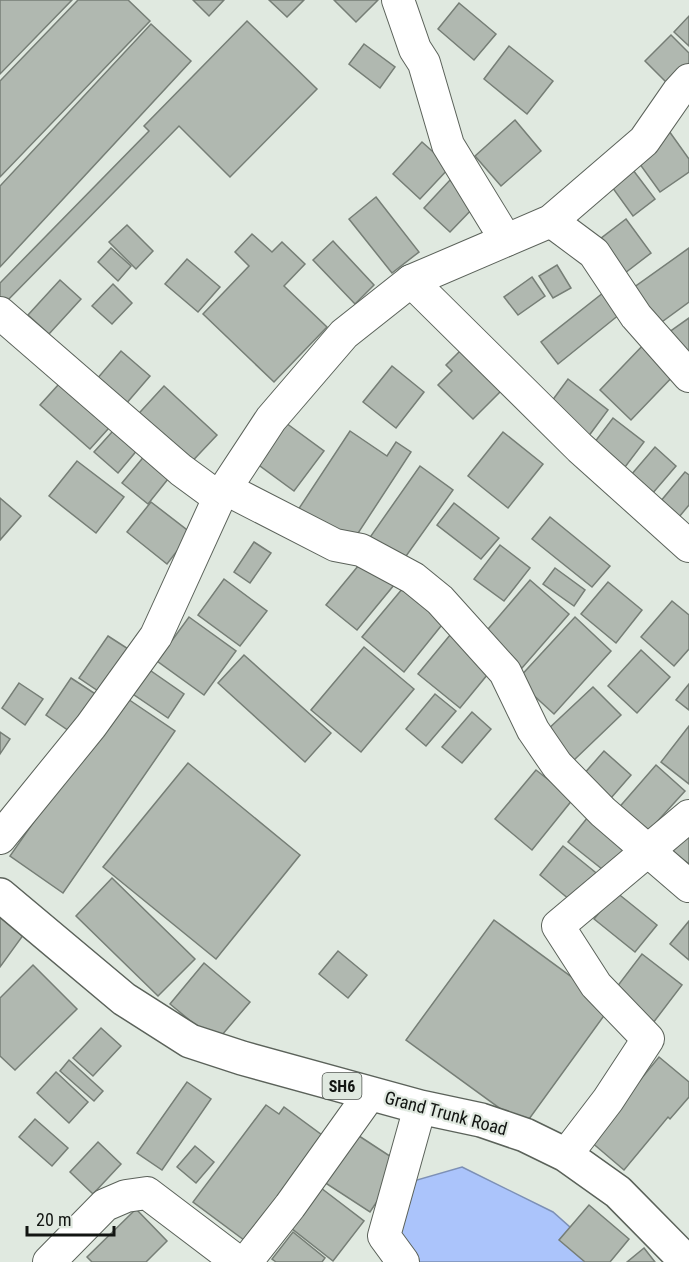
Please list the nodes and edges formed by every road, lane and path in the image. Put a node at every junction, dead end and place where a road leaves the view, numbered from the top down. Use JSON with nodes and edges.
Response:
{"nodes":[{"id":1,"x":398,"y":0,"type":"edge"},
{"id":2,"x":689,"y":80,"type":"edge"},
{"id":3,"x":551,"y":221,"type":"junction"},
{"id":4,"x":506,"y":240,"type":"junction"},
{"id":5,"x":411,"y":281,"type":"junction"},
{"id":6,"x":0,"y":313,"type":"edge"},
{"id":7,"x":689,"y":376,"type":"edge"},
{"id":8,"x":223,"y":494,"type":"junction"},
{"id":9,"x":689,"y":546,"type":"edge"},
{"id":10,"x":689,"y":816,"type":"edge"},
{"id":11,"x":0,"y":838,"type":"edge"},
{"id":12,"x":648,"y":850,"type":"junction"},
{"id":13,"x":689,"y":886,"type":"edge"},
{"id":14,"x":0,"y":896,"type":"edge"},
{"id":15,"x":370,"y":1094,"type":"junction"},
{"id":16,"x":420,"y":1107,"type":"junction"},
{"id":17,"x":566,"y":1155,"type":"junction"},
{"id":18,"x":683,"y":1249,"type":"edge"},
{"id":19,"x":49,"y":1262,"type":"edge"},
{"id":20,"x":238,"y":1262,"type":"edge"},
{"id":21,"x":246,"y":1262,"type":"edge"},
{"id":22,"x":403,"y":1262,"type":"edge"}],
"edges":[{"from":1,"to":4,"type":"street"},
{"from":2,"to":3,"type":"street"},
{"from":3,"to":4,"type":"street"},
{"from":3,"to":7,"type":"street"},
{"from":4,"to":5,"type":"street"},
{"from":5,"to":8,"type":"street"},
{"from":5,"to":9,"type":"street"},
{"from":6,"to":8,"type":"street"},
{"from":8,"to":11,"type":"street"},
{"from":8,"to":12,"type":"street"},
{"from":10,"to":12,"type":"street"},
{"from":12,"to":13,"type":"street"},
{"from":12,"to":17,"type":"street"},
{"from":14,"to":15,"type":"main road","name":"Grand Trunk Road","number":"SH6"},
{"from":15,"to":16,"type":"main road","name":"Grand Trunk Road","number":"SH6"},
{"from":15,"to":21,"type":"street"},
{"from":16,"to":17,"type":"main road","name":"Grand Trunk Road","number":"SH6"},
{"from":16,"to":22,"type":"street"},
{"from":17,"to":18,"type":"main road","name":"Grand Trunk Road","number":"SH6"},
{"from":19,"to":20,"type":"street"}]}
